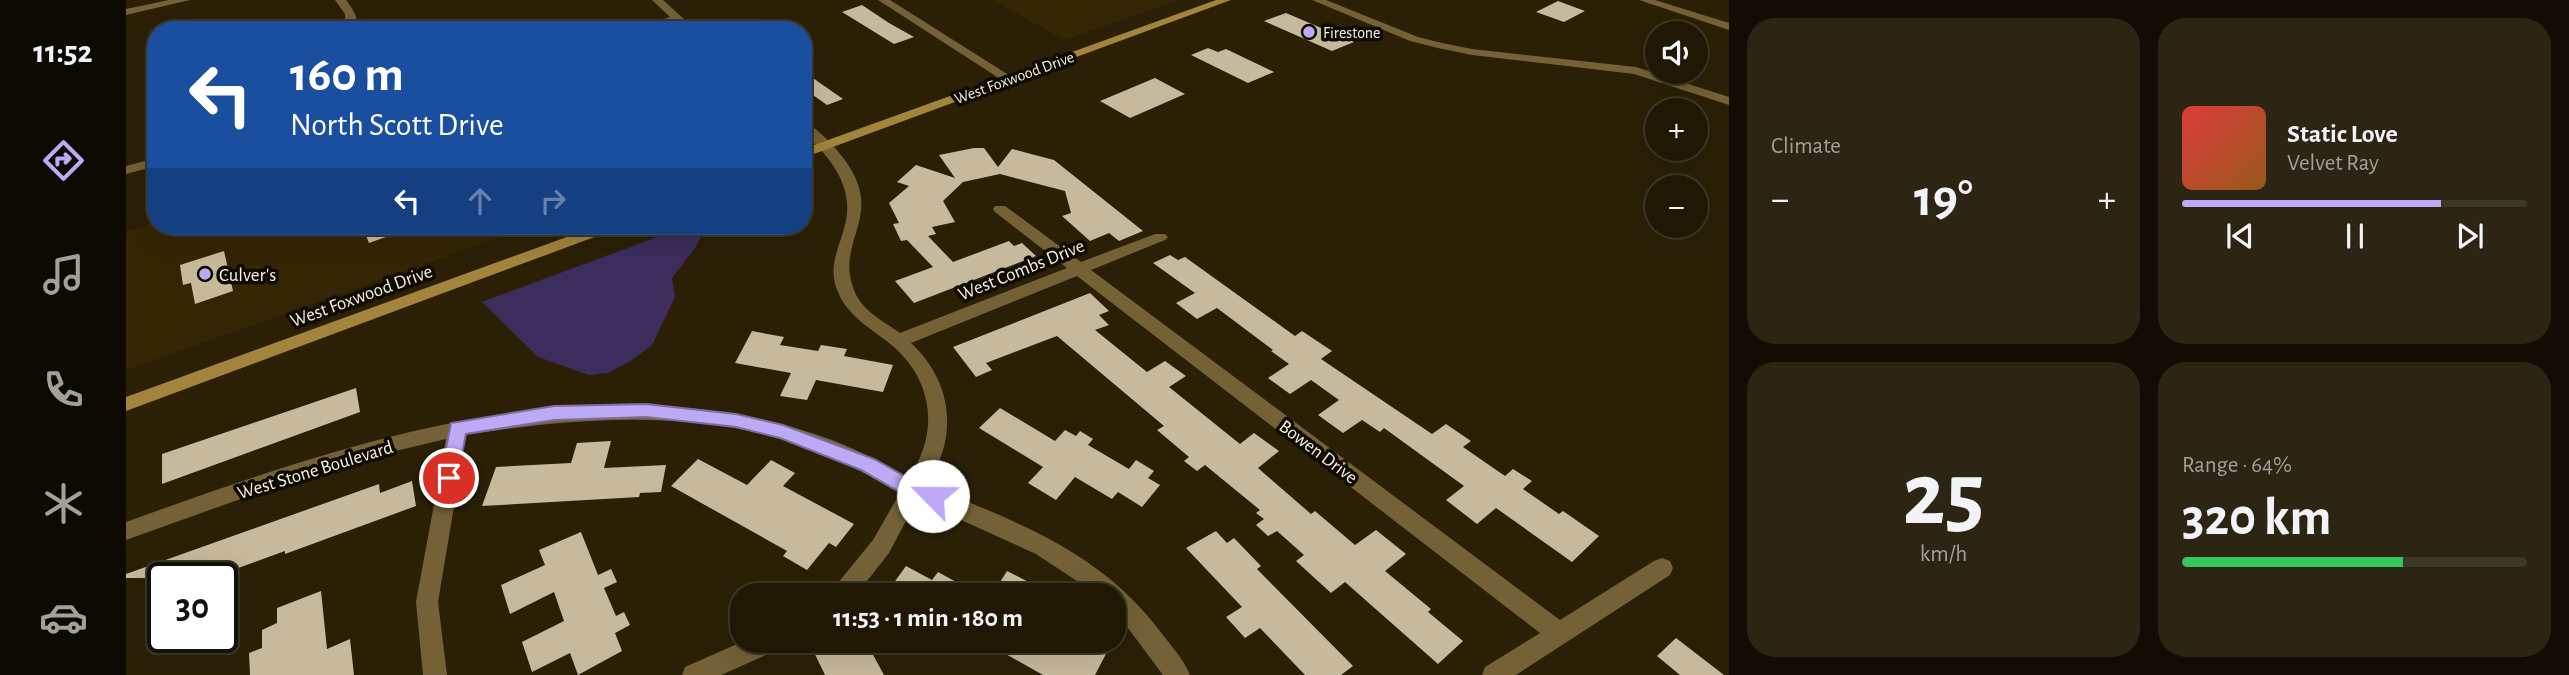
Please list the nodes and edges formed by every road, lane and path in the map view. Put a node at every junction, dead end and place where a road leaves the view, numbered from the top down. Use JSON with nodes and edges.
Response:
{"nodes":[{"id":1,"x":185,"y":0,"type":"edge"},
{"id":2,"x":340,"y":0,"type":"edge"},
{"id":3,"x":657,"y":0,"type":"edge"},
{"id":4,"x":883,"y":0,"type":"edge"},
{"id":5,"x":1226,"y":0,"type":"edge"},
{"id":6,"x":1317,"y":0,"type":"edge"},
{"id":7,"x":1644,"y":0,"type":"edge"},
{"id":8,"x":126,"y":12,"type":"edge"},
{"id":9,"x":678,"y":18,"type":"junction"},
{"id":10,"x":352,"y":21,"type":"edge"},
{"id":11,"x":667,"y":21,"type":"edge"},
{"id":12,"x":681,"y":21,"type":"edge"},
{"id":13,"x":1729,"y":27,"type":"edge"},
{"id":14,"x":1009,"y":79,"type":"junction"},
{"id":15,"x":1729,"y":101,"type":"edge"},
{"id":16,"x":812,"y":134,"type":"edge"},
{"id":17,"x":827,"y":146,"type":"junction"},
{"id":18,"x":812,"y":152,"type":"edge"},
{"id":19,"x":147,"y":164,"type":"edge"},
{"id":20,"x":126,"y":170,"type":"edge"},
{"id":21,"x":1000,"y":209,"type":"dead end"},
{"id":22,"x":586,"y":235,"type":"edge"},
{"id":23,"x":1160,"y":237,"type":"dead end"},
{"id":24,"x":1078,"y":269,"type":"junction"},
{"id":25,"x":898,"y":341,"type":"junction"},
{"id":26,"x":126,"y":404,"type":"edge"},
{"id":27,"x":458,"y":428,"type":"junction"},
{"id":28,"x":912,"y":489,"type":"junction"},
{"id":29,"x":126,"y":531,"type":"edge"},
{"id":30,"x":1662,"y":568,"type":"dead end"},
{"id":31,"x":850,"y":583,"type":"edge"},
{"id":32,"x":1559,"y":633,"type":"junction"},
{"id":33,"x":748,"y":653,"type":"edge"},
{"id":34,"x":709,"y":672,"type":"edge"},
{"id":35,"x":435,"y":675,"type":"edge"},
{"id":36,"x":1178,"y":675,"type":"edge"},
{"id":37,"x":1494,"y":675,"type":"edge"}],
"edges":[{"from":1,"to":8,"type":"street"},
{"from":2,"to":10,"type":"street"},
{"from":3,"to":9,"type":"street"},
{"from":4,"to":14,"type":"street"},
{"from":5,"to":14,"type":"main road","name":"West Foxwood Drive"},
{"from":6,"to":15,"type":"street"},
{"from":7,"to":13,"type":"street"},
{"from":9,"to":11,"type":"street"},
{"from":9,"to":12,"type":"street"},
{"from":14,"to":17,"type":"main road","name":"West Foxwood Drive"},
{"from":16,"to":17,"type":"street"},
{"from":17,"to":18,"type":"main road","name":"West Foxwood Drive"},
{"from":17,"to":25,"type":"street"},
{"from":19,"to":20,"type":"street"},
{"from":21,"to":24,"type":"street","name":"Bowen Drive"},
{"from":22,"to":26,"type":"main road","name":"West Foxwood Drive"},
{"from":23,"to":24,"type":"street","name":"West Combs Drive"},
{"from":24,"to":25,"type":"street","name":"West Combs Drive"},
{"from":24,"to":32,"type":"street","name":"Bowen Drive"},
{"from":25,"to":28,"type":"street"},
{"from":27,"to":28,"type":"street","name":"West Stone Boulevard"},
{"from":27,"to":29,"type":"street","name":"West Stone Boulevard"},
{"from":27,"to":35,"type":"street"},
{"from":28,"to":31,"type":"street"},
{"from":28,"to":36,"type":"street","name":"West Stone Boulevard"},
{"from":30,"to":32,"type":"street"},
{"from":32,"to":37,"type":"street"},
{"from":33,"to":34,"type":"street"}]}
